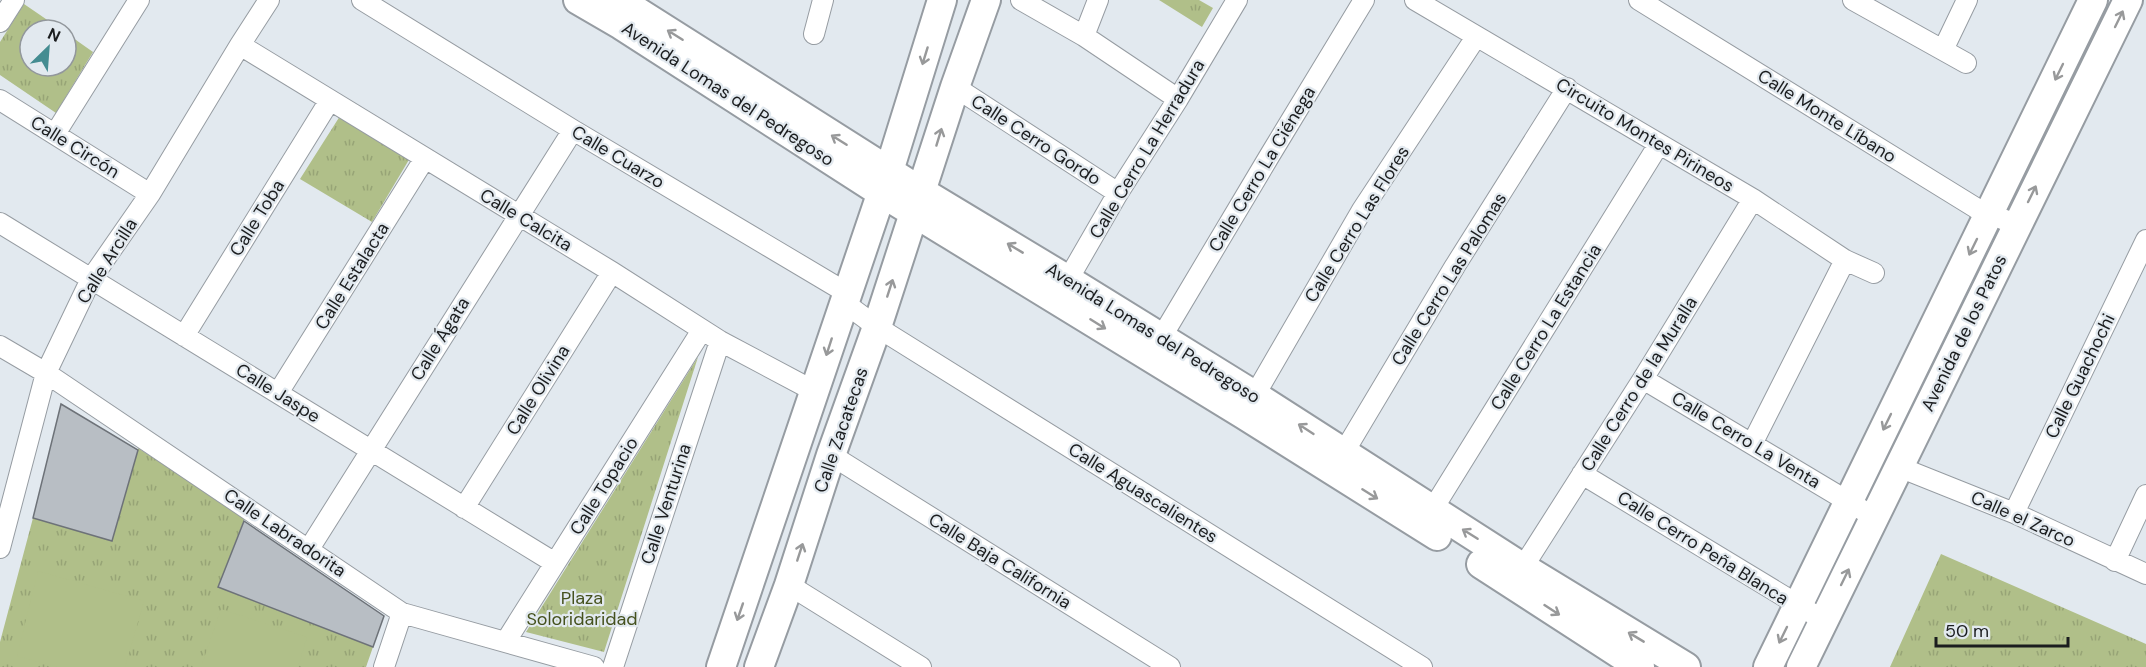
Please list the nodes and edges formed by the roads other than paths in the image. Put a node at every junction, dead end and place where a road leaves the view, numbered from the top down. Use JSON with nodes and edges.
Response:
{"nodes":[{"id":1,"x":14,"y":0,"type":"edge"},
{"id":2,"x":140,"y":0,"type":"edge"},
{"id":3,"x":269,"y":0,"type":"edge"},
{"id":4,"x":362,"y":0,"type":"edge"},
{"id":5,"x":578,"y":0,"type":"edge"},
{"id":6,"x":823,"y":0,"type":"edge"},
{"id":7,"x":942,"y":0,"type":"edge"},
{"id":8,"x":986,"y":0,"type":"edge"},
{"id":9,"x":1021,"y":0,"type":"edge"},
{"id":10,"x":1098,"y":0,"type":"edge"},
{"id":11,"x":1364,"y":0,"type":"edge"},
{"id":12,"x":1415,"y":0,"type":"edge"},
{"id":13,"x":1639,"y":0,"type":"edge"},
{"id":14,"x":1853,"y":0,"type":"edge"},
{"id":15,"x":1967,"y":0,"type":"edge"},
{"id":16,"x":2093,"y":0,"type":"edge"},
{"id":17,"x":2128,"y":0,"type":"edge"},
{"id":18,"x":1228,"y":3,"type":"edge"},
{"id":19,"x":628,"y":8,"type":"edge"},
{"id":20,"x":0,"y":22,"type":"edge"},
{"id":21,"x":814,"y":34,"type":"dead end"},
{"id":22,"x":1084,"y":36,"type":"junction"},
{"id":23,"x":1476,"y":37,"type":"junction"},
{"id":24,"x":240,"y":45,"type":"junction"},
{"id":25,"x":1943,"y":50,"type":"junction"},
{"id":26,"x":1966,"y":63,"type":"dead end"},
{"id":27,"x":955,"y":87,"type":"junction"},
{"id":28,"x":1567,"y":88,"type":"junction"},
{"id":29,"x":1178,"y":99,"type":"junction"},
{"id":30,"x":0,"y":100,"type":"edge"},
{"id":31,"x":330,"y":100,"type":"junction"},
{"id":32,"x":573,"y":130,"type":"junction"},
{"id":33,"x":55,"y":134,"type":"junction"},
{"id":34,"x":1659,"y":144,"type":"junction"},
{"id":35,"x":425,"y":158,"type":"junction"},
{"id":36,"x":1118,"y":193,"type":"junction"},
{"id":37,"x":150,"y":194,"type":"junction"},
{"id":38,"x":904,"y":194,"type":"junction"},
{"id":39,"x":1753,"y":199,"type":"junction"},
{"id":40,"x":1990,"y":213,"type":"junction"},
{"id":41,"x":519,"y":215,"type":"junction"},
{"id":42,"x":0,"y":223,"type":"edge"},
{"id":43,"x":2017,"y":225,"type":"junction"},
{"id":44,"x":2146,"y":240,"type":"edge"},
{"id":45,"x":1845,"y":260,"type":"junction"},
{"id":46,"x":612,"y":272,"type":"junction"},
{"id":47,"x":1874,"y":273,"type":"dead end"},
{"id":48,"x":91,"y":279,"type":"junction"},
{"id":49,"x":1063,"y":289,"type":"junction"},
{"id":50,"x":860,"y":312,"type":"junction"},
{"id":51,"x":702,"y":330,"type":"junction"},
{"id":52,"x":184,"y":336,"type":"junction"},
{"id":53,"x":1161,"y":338,"type":"junction"},
{"id":54,"x":720,"y":341,"type":"junction"},
{"id":55,"x":0,"y":345,"type":"edge"},
{"id":56,"x":46,"y":373,"type":"junction"},
{"id":57,"x":1643,"y":379,"type":"junction"},
{"id":58,"x":814,"y":391,"type":"junction"},
{"id":59,"x":278,"y":393,"type":"junction"},
{"id":60,"x":1248,"y":405,"type":"junction"},
{"id":61,"x":1752,"y":444,"type":"junction"},
{"id":62,"x":370,"y":450,"type":"junction"},
{"id":63,"x":831,"y":455,"type":"junction"},
{"id":64,"x":1338,"y":462,"type":"junction"},
{"id":65,"x":1899,"y":467,"type":"junction"},
{"id":66,"x":1582,"y":474,"type":"junction"},
{"id":67,"x":2146,"y":495,"type":"edge"},
{"id":68,"x":1848,"y":501,"type":"junction"},
{"id":69,"x":464,"y":508,"type":"junction"},
{"id":70,"x":5,"y":510,"type":"edge"},
{"id":71,"x":2014,"y":513,"type":"junction"},
{"id":72,"x":1874,"y":517,"type":"junction"},
{"id":73,"x":1427,"y":518,"type":"junction"},
{"id":74,"x":0,"y":548,"type":"edge"},
{"id":75,"x":309,"y":549,"type":"junction"},
{"id":76,"x":2115,"y":561,"type":"junction"},
{"id":77,"x":555,"y":563,"type":"junction"},
{"id":78,"x":2146,"y":574,"type":"edge"},
{"id":79,"x":1517,"y":576,"type":"junction"},
{"id":80,"x":789,"y":585,"type":"junction"},
{"id":81,"x":1797,"y":606,"type":"junction"},
{"id":82,"x":402,"y":613,"type":"junction"},
{"id":83,"x":1823,"y":621,"type":"junction"},
{"id":84,"x":506,"y":641,"type":"junction"},
{"id":85,"x":384,"y":667,"type":"edge"},
{"id":86,"x":594,"y":667,"type":"edge"},
{"id":87,"x":613,"y":667,"type":"edge"},
{"id":88,"x":722,"y":667,"type":"edge"},
{"id":89,"x":759,"y":667,"type":"edge"},
{"id":90,"x":921,"y":667,"type":"edge"},
{"id":91,"x":1170,"y":667,"type":"edge"},
{"id":92,"x":1422,"y":667,"type":"edge"},
{"id":93,"x":1640,"y":667,"type":"edge"},
{"id":94,"x":1686,"y":667,"type":"edge"},
{"id":95,"x":1768,"y":667,"type":"edge"},
{"id":96,"x":1801,"y":667,"type":"edge"}],
"edges":[{"from":1,"to":20,"type":"street"},
{"from":2,"to":33,"type":"street"},
{"from":3,"to":24,"type":"street","name":"Calle Arcilla"},
{"from":4,"to":32,"type":"street","name":"Calle Cuarzo"},
{"from":5,"to":19,"type":"street","name":"Avenida Lomas del Pedregoso"},
{"from":6,"to":21,"type":"street"},
{"from":7,"to":38,"type":"street","one_way":true},
{"from":8,"to":27,"type":"street"},
{"from":9,"to":22,"type":"street"},
{"from":10,"to":22,"type":"street"},
{"from":11,"to":53,"type":"street","name":"Calle Cerro La Ciénega"},
{"from":12,"to":23,"type":"street","name":"Circuito Montes Pirineos"},
{"from":13,"to":40,"type":"street","name":"Calle Monte Líbano"},
{"from":14,"to":25,"type":"street"},
{"from":15,"to":25,"type":"street"},
{"from":16,"to":40,"type":"street","name":"Avenida de los Patos","one_way":true},
{"from":43,"to":17,"type":"street","name":"Avenida de los Patos","one_way":true},
{"from":18,"to":29,"type":"street","name":"Calle Cerro La Herradura"},
{"from":19,"to":38,"type":"street","name":"Avenida Lomas del Pedregoso"},
{"from":22,"to":29,"type":"street"},
{"from":23,"to":28,"type":"street","name":"Circuito Montes Pirineos"},
{"from":23,"to":60,"type":"street","name":"Calle Cerro Las Flores"},
{"from":24,"to":31,"type":"street","name":"Calle Calcita"},
{"from":24,"to":37,"type":"street","name":"Calle Arcilla"},
{"from":25,"to":26,"type":"street"},
{"from":27,"to":36,"type":"street","name":"Calle Cerro Gordo"},
{"from":38,"to":27,"type":"street","one_way":true},
{"from":28,"to":34,"type":"street","name":"Circuito Montes Pirineos"},
{"from":28,"to":64,"type":"street","name":"Calle Cerro Las Palomas"},
{"from":29,"to":36,"type":"street","name":"Calle Cerro La Herradura"},
{"from":30,"to":33,"type":"street","name":"Calle Circón"},
{"from":31,"to":35,"type":"street","name":"Calle Calcita"},
{"from":31,"to":52,"type":"street","name":"Calle Toba"},
{"from":32,"to":41,"type":"street","name":"Calle Ágata"},
{"from":32,"to":50,"type":"street","name":"Calle Cuarzo"},
{"from":33,"to":37,"type":"street","name":"Calle Circón"},
{"from":34,"to":39,"type":"street","name":"Circuito Montes Pirineos"},
{"from":34,"to":73,"type":"street","name":"Calle Cerro La Estancia"},
{"from":35,"to":41,"type":"street","name":"Calle Calcita"},
{"from":35,"to":59,"type":"street","name":"Calle Estalacta"},
{"from":36,"to":49,"type":"street","name":"Calle Cerro La Herradura"},
{"from":37,"to":48,"type":"street","name":"Calle Arcilla"},
{"from":38,"to":49,"type":"street","name":"Avenida Lomas del Pedregoso"},
{"from":50,"to":38,"type":"street","name":"Calle Zacatecas","one_way":true},
{"from":38,"to":50,"type":"street","name":"Calle Zacatecas"},
{"from":39,"to":45,"type":"street","name":"Circuito Montes Pirineos"},
{"from":39,"to":57,"type":"street","name":"Calle Cerro de la Muralla"},
{"from":40,"to":43,"type":"street","name":"Calle Monte Líbano"},
{"from":40,"to":68,"type":"street","name":"Avenida de los Patos","one_way":true},
{"from":41,"to":46,"type":"street","name":"Calle Calcita"},
{"from":41,"to":62,"type":"street","name":"Calle Ágata"},
{"from":42,"to":48,"type":"street","name":"Calle Jaspe"},
{"from":43,"to":65,"type":"street","name":"Avenida de los Patos"},
{"from":44,"to":71,"type":"street","name":"Calle Guachochi"},
{"from":45,"to":47,"type":"street","name":"Circuito Montes Pirineos"},
{"from":45,"to":61,"type":"street"},
{"from":46,"to":51,"type":"street","name":"Calle Calcita"},
{"from":46,"to":69,"type":"street","name":"Calle Olivina"},
{"from":48,"to":52,"type":"street","name":"Calle Jaspe"},
{"from":48,"to":56,"type":"street","name":"Calle Arcilla"},
{"from":49,"to":53,"type":"street","name":"Avenida Lomas del Pedregoso"},
{"from":49,"to":60,"type":"street","name":"Avenida Lomas del Pedregoso","one_way":true},
{"from":50,"to":58,"type":"street","name":"Calle Zacatecas","one_way":true},
{"from":50,"to":63,"type":"street","name":"Calle Zacatecas"},
{"from":50,"to":92,"type":"street","name":"Calle Aguascalientes"},
{"from":51,"to":54,"type":"street","name":"Calle Calcita"},
{"from":51,"to":77,"type":"street","name":"Calle Topacio"},
{"from":52,"to":59,"type":"street","name":"Calle Jaspe"},
{"from":53,"to":60,"type":"street","name":"Avenida Lomas del Pedregoso"},
{"from":54,"to":58,"type":"street","name":"Calle Calcita"},
{"from":54,"to":87,"type":"street","name":"Calle Venturina"},
{"from":55,"to":56,"type":"street","name":"Calle Labradorita"},
{"from":56,"to":70,"type":"street","name":"Calle Arcilla"},
{"from":56,"to":75,"type":"street","name":"Calle Labradorita"},
{"from":57,"to":61,"type":"street","name":"Calle Cerro La Venta"},
{"from":57,"to":66,"type":"street","name":"Calle Cerro de la Muralla"},
{"from":58,"to":88,"type":"street","name":"Calle Zacatecas","one_way":true},
{"from":59,"to":62,"type":"street","name":"Calle Jaspe"},
{"from":60,"to":64,"type":"street","name":"Avenida Lomas del Pedregoso"},
{"from":61,"to":68,"type":"street","name":"Calle Cerro La Venta"},
{"from":62,"to":69,"type":"street","name":"Calle Jaspe"},
{"from":62,"to":75,"type":"street","name":"Calle Ágata"},
{"from":80,"to":63,"type":"street","name":"Calle Zacatecas","one_way":true},
{"from":63,"to":91,"type":"street","name":"Calle Baja California"},
{"from":64,"to":73,"type":"street","name":"Avenida Lomas del Pedregoso"},
{"from":65,"to":71,"type":"street","name":"Calle el Zarco"},
{"from":65,"to":72,"type":"street","name":"Avenida de los Patos"},
{"from":66,"to":79,"type":"street","name":"Calle Cerro de la Muralla"},
{"from":66,"to":81,"type":"street","name":"Calle Cerro Peña Blanca"},
{"from":67,"to":76,"type":"street"},
{"from":68,"to":72,"type":"street","name":"Calle Cerro La Venta"},
{"from":68,"to":81,"type":"street","name":"Avenida de los Patos"},
{"from":69,"to":77,"type":"street","name":"Calle Jaspe"},
{"from":70,"to":74,"type":"street","name":"Calle Arcilla"},
{"from":71,"to":76,"type":"street","name":"Calle el Zarco"},
{"from":83,"to":72,"type":"street","name":"Avenida de los Patos","one_way":true},
{"from":73,"to":79,"type":"street","name":"Avenida Lomas del Pedregoso"},
{"from":75,"to":82,"type":"street","name":"Calle Labradorita"},
{"from":76,"to":78,"type":"street","name":"Calle el Zarco"},
{"from":77,"to":84,"type":"street","name":"Calle Topacio"},
{"from":79,"to":93,"type":"street","name":"Avenida Lomas del Pedregoso","one_way":true},
{"from":94,"to":79,"type":"street","name":"Avenida Lomas del Pedregoso","one_way":true},
{"from":80,"to":89,"type":"street","name":"Calle Zacatecas"},
{"from":80,"to":90,"type":"street"},
{"from":81,"to":83,"type":"street","name":"Calle Cerro Peña Blanca"},
{"from":81,"to":95,"type":"street","name":"Avenida de los Patos","one_way":true},
{"from":82,"to":84,"type":"street","name":"Calle Labradorita"},
{"from":82,"to":85,"type":"street"},
{"from":83,"to":96,"type":"street","name":"Avenida de los Patos"},
{"from":84,"to":86,"type":"street","name":"Calle Labradorita"}]}
